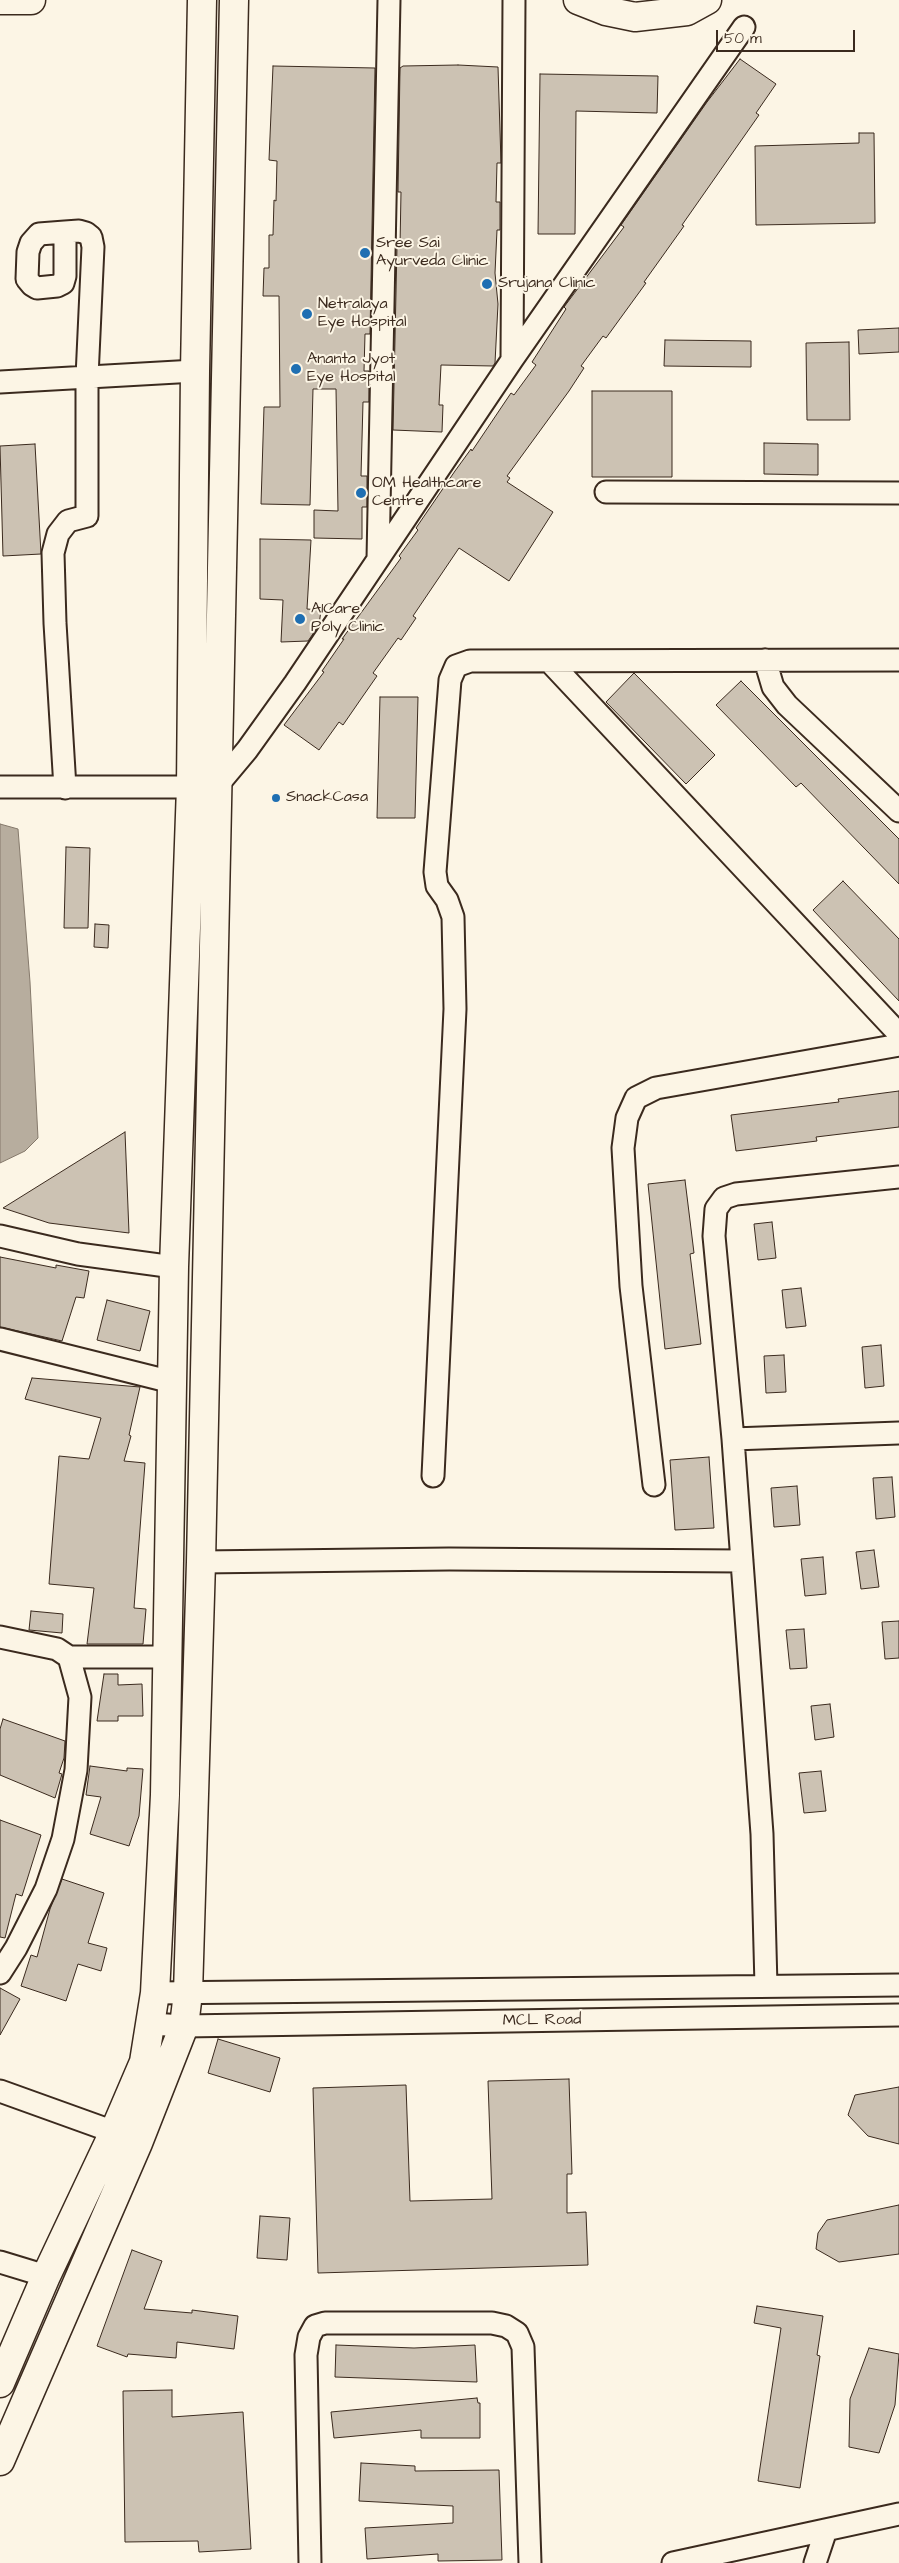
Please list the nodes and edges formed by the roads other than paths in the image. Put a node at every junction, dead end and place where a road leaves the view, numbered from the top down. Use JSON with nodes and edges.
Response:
{"nodes":[{"id":1,"x":0,"y":0,"type":"edge"},
{"id":2,"x":32,"y":0,"type":"edge"},
{"id":3,"x":202,"y":0,"type":"edge"},
{"id":4,"x":234,"y":0,"type":"edge"},
{"id":5,"x":389,"y":0,"type":"edge"},
{"id":6,"x":514,"y":0,"type":"edge"},
{"id":7,"x":578,"y":0,"type":"edge"},
{"id":8,"x":708,"y":0,"type":"edge"},
{"id":9,"x":744,"y":27,"type":"dead end"},
{"id":10,"x":65,"y":232,"type":"dead end"},
{"id":11,"x":512,"y":360,"type":"junction"},
{"id":12,"x":195,"y":371,"type":"junction"},
{"id":13,"x":87,"y":377,"type":"junction"},
{"id":14,"x":0,"y":382,"type":"edge"},
{"id":15,"x":606,"y":492,"type":"dead end"},
{"id":16,"x":899,"y":493,"type":"edge"},
{"id":17,"x":378,"y":559,"type":"junction"},
{"id":18,"x":765,"y":660,"type":"junction"},
{"id":19,"x":899,"y":660,"type":"edge"},
{"id":20,"x":549,"y":661,"type":"junction"},
{"id":21,"x":0,"y":787,"type":"edge"},
{"id":22,"x":203,"y":787,"type":"junction"},
{"id":23,"x":65,"y":788,"type":"junction"},
{"id":24,"x":899,"y":811,"type":"edge"},
{"id":25,"x":899,"y":1034,"type":"edge"},
{"id":26,"x":899,"y":1045,"type":"edge"},
{"id":27,"x":899,"y":1177,"type":"edge"},
{"id":28,"x":0,"y":1236,"type":"edge"},
{"id":29,"x":174,"y":1267,"type":"junction"},
{"id":30,"x":0,"y":1339,"type":"edge"},
{"id":31,"x":172,"y":1382,"type":"junction"},
{"id":32,"x":899,"y":1433,"type":"edge"},
{"id":33,"x":733,"y":1439,"type":"junction"},
{"id":34,"x":433,"y":1476,"type":"dead end"},
{"id":35,"x":654,"y":1485,"type":"dead end"},
{"id":36,"x":742,"y":1561,"type":"junction"},
{"id":37,"x":201,"y":1562,"type":"junction"},
{"id":38,"x":0,"y":1637,"type":"edge"},
{"id":39,"x":69,"y":1657,"type":"junction"},
{"id":40,"x":166,"y":1657,"type":"junction"},
{"id":41,"x":0,"y":1973,"type":"edge"},
{"id":42,"x":899,"y":1985,"type":"edge"},
{"id":43,"x":766,"y":1986,"type":"junction"},
{"id":44,"x":155,"y":1993,"type":"junction"},
{"id":45,"x":188,"y":1993,"type":"junction"},
{"id":46,"x":899,"y":2015,"type":"edge"},
{"id":47,"x":151,"y":2024,"type":"junction"},
{"id":48,"x":184,"y":2026,"type":"junction"},
{"id":49,"x":0,"y":2091,"type":"edge"},
{"id":50,"x":114,"y":2132,"type":"junction"},
{"id":51,"x":0,"y":2262,"type":"edge"},
{"id":52,"x":46,"y":2276,"type":"junction"},
{"id":53,"x":0,"y":2383,"type":"edge"},
{"id":54,"x":0,"y":2461,"type":"edge"},
{"id":55,"x":899,"y":2514,"type":"edge"},
{"id":56,"x":826,"y":2530,"type":"junction"},
{"id":57,"x":310,"y":2563,"type":"edge"},
{"id":58,"x":530,"y":2563,"type":"edge"},
{"id":59,"x":673,"y":2563,"type":"edge"},
{"id":60,"x":815,"y":2563,"type":"edge"}],
"edges":[{"from":1,"to":2,"type":"main road"},
{"from":3,"to":12,"type":"main road"},
{"from":4,"to":22,"type":"main road"},
{"from":5,"to":17,"type":"street"},
{"from":6,"to":11,"type":"street"},
{"from":7,"to":8,"type":"main road"},
{"from":9,"to":11,"type":"street"},
{"from":10,"to":13,"type":"street"},
{"from":11,"to":17,"type":"street"},
{"from":12,"to":13,"type":"street"},
{"from":12,"to":22,"type":"main road"},
{"from":13,"to":14,"type":"street"},
{"from":13,"to":23,"type":"street"},
{"from":15,"to":16,"type":"street"},
{"from":17,"to":22,"type":"street"},
{"from":18,"to":19,"type":"street"},
{"from":18,"to":20,"type":"street"},
{"from":18,"to":24,"type":"street"},
{"from":20,"to":25,"type":"street"},
{"from":20,"to":34,"type":"street"},
{"from":21,"to":23,"type":"street"},
{"from":22,"to":23,"type":"street"},
{"from":22,"to":29,"type":"main road"},
{"from":22,"to":37,"type":"main road"},
{"from":26,"to":35,"type":"street"},
{"from":27,"to":33,"type":"street"},
{"from":28,"to":29,"type":"street"},
{"from":29,"to":31,"type":"main road"},
{"from":30,"to":31,"type":"street"},
{"from":31,"to":40,"type":"main road"},
{"from":32,"to":33,"type":"street"},
{"from":33,"to":36,"type":"street"},
{"from":36,"to":37,"type":"street"},
{"from":36,"to":43,"type":"street"},
{"from":37,"to":45,"type":"main road"},
{"from":38,"to":39,"type":"street"},
{"from":39,"to":40,"type":"street"},
{"from":39,"to":41,"type":"street"},
{"from":40,"to":44,"type":"main road"},
{"from":42,"to":43,"type":"street","name":"MCL Road"},
{"from":43,"to":45,"type":"street","name":"MCL Road"},
{"from":44,"to":45,"type":"street","name":"MCL Road"},
{"from":44,"to":47,"type":"main road"},
{"from":45,"to":48,"type":"main road"},
{"from":46,"to":48,"type":"street","name":"MCL Road"},
{"from":47,"to":48,"type":"street","name":"MCL Road"},
{"from":47,"to":50,"type":"main road"},
{"from":48,"to":54,"type":"main road"},
{"from":49,"to":50,"type":"street"},
{"from":50,"to":52,"type":"main road"},
{"from":51,"to":52,"type":"street"},
{"from":52,"to":53,"type":"main road"},
{"from":55,"to":56,"type":"street"},
{"from":56,"to":59,"type":"street"},
{"from":56,"to":60,"type":"street"},
{"from":57,"to":58,"type":"street"}]}
